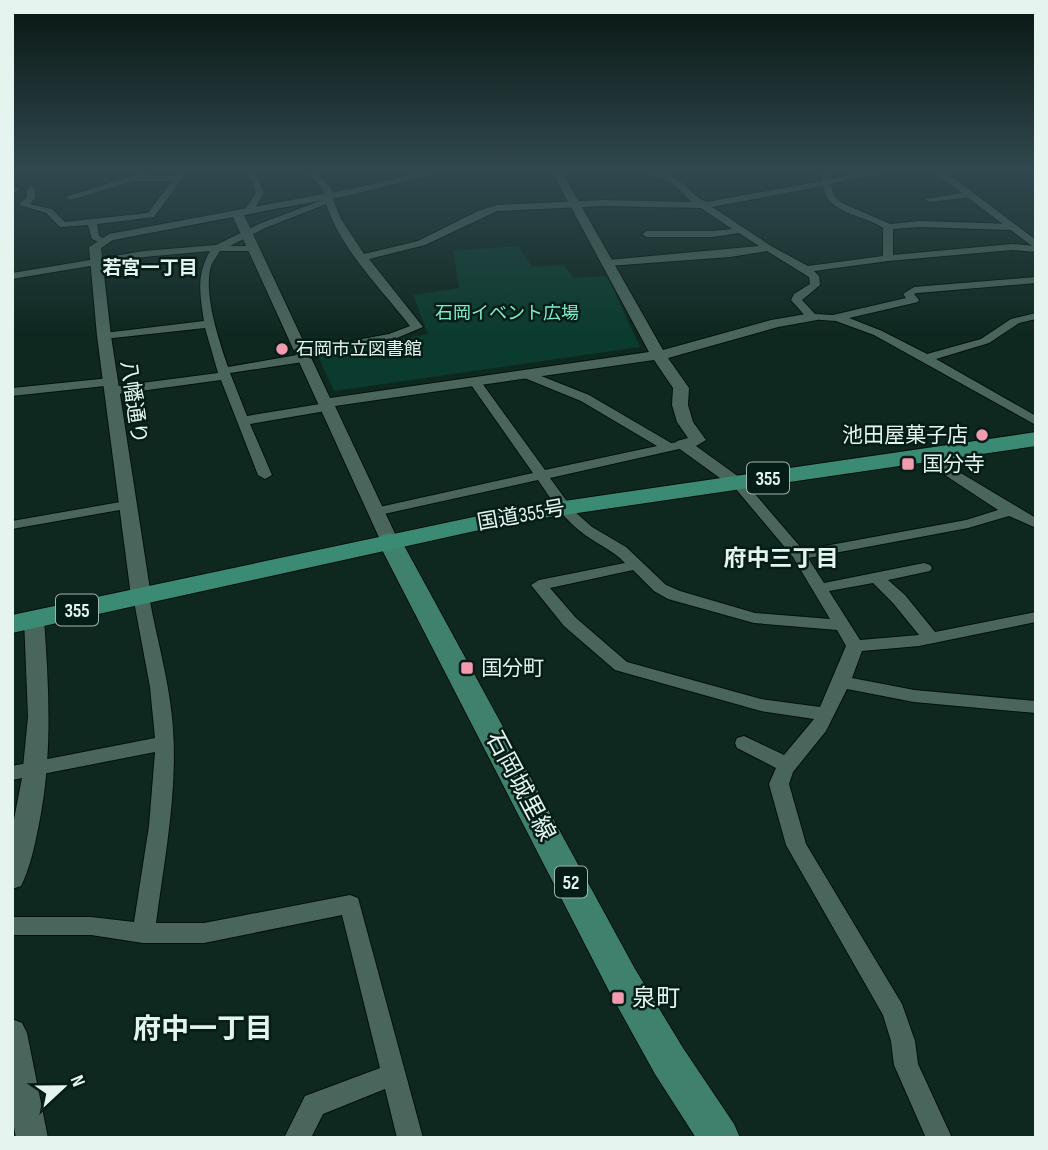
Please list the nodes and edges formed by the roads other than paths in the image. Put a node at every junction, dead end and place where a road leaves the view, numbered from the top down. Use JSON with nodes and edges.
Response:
{"nodes":[{"id":1,"x":93,"y":226,"type":"edge"},
{"id":2,"x":170,"y":226,"type":"edge"},
{"id":3,"x":246,"y":226,"type":"edge"},
{"id":4,"x":264,"y":226,"type":"edge"},
{"id":5,"x":339,"y":226,"type":"edge"},
{"id":6,"x":456,"y":226,"type":"edge"},
{"id":7,"x":586,"y":226,"type":"edge"},
{"id":8,"x":736,"y":226,"type":"edge"},
{"id":9,"x":902,"y":226,"type":"edge"},
{"id":10,"x":971,"y":226,"type":"edge"},
{"id":11,"x":888,"y":227,"type":"joint"},
{"id":12,"x":1012,"y":227,"type":"joint"},
{"id":13,"x":742,"y":230,"type":"junction"},
{"id":14,"x":247,"y":233,"type":"junction"},
{"id":15,"x":648,"y":234,"type":"dead end"},
{"id":16,"x":103,"y":241,"type":"junction"},
{"id":17,"x":1036,"y":247,"type":"edge"},
{"id":18,"x":768,"y":248,"type":"junction"},
{"id":19,"x":216,"y":249,"type":"junction"},
{"id":20,"x":254,"y":249,"type":"junction"},
{"id":21,"x":360,"y":258,"type":"junction"},
{"id":22,"x":888,"y":258,"type":"junction"},
{"id":23,"x":96,"y":263,"type":"junction"},
{"id":24,"x":608,"y":263,"type":"junction"},
{"id":25,"x":806,"y":269,"type":"junction"},
{"id":26,"x":12,"y":276,"type":"edge"},
{"id":27,"x":1036,"y":280,"type":"edge"},
{"id":28,"x":1036,"y":316,"type":"edge"},
{"id":29,"x":812,"y":317,"type":"junction"},
{"id":30,"x":833,"y":317,"type":"junction"},
{"id":31,"x":210,"y":324,"type":"junction"},
{"id":32,"x":104,"y":336,"type":"junction"},
{"id":33,"x":658,"y":355,"type":"junction"},
{"id":34,"x":302,"y":356,"type":"junction"},
{"id":35,"x":926,"y":358,"type":"junction"},
{"id":36,"x":224,"y":373,"type":"junction"},
{"id":37,"x":526,"y":374,"type":"junction"},
{"id":38,"x":475,"y":382,"type":"junction"},
{"id":39,"x":111,"y":386,"type":"junction"},
{"id":40,"x":12,"y":392,"type":"edge"},
{"id":41,"x":326,"y":405,"type":"junction"},
{"id":42,"x":243,"y":421,"type":"junction"},
{"id":43,"x":1036,"y":421,"type":"edge"},
{"id":44,"x":1036,"y":439,"type":"edge"},
{"id":45,"x":683,"y":443,"type":"junction"},
{"id":46,"x":667,"y":446,"type":"junction"},
{"id":47,"x":924,"y":455,"type":"junction"},
{"id":48,"x":265,"y":475,"type":"dead end"},
{"id":49,"x":542,"y":475,"type":"junction"},
{"id":50,"x":737,"y":482,"type":"junction"},
{"id":51,"x":126,"y":505,"type":"junction"},
{"id":52,"x":565,"y":507,"type":"junction"},
{"id":53,"x":374,"y":512,"type":"junction"},
{"id":54,"x":1010,"y":512,"type":"junction"},
{"id":55,"x":1035,"y":523,"type":"edge"},
{"id":56,"x":12,"y":525,"type":"edge"},
{"id":57,"x":390,"y":540,"type":"junction"},
{"id":58,"x":799,"y":555,"type":"junction"},
{"id":59,"x":636,"y":565,"type":"junction"},
{"id":60,"x":924,"y":568,"type":"dead end"},
{"id":61,"x":877,"y":578,"type":"junction"},
{"id":62,"x":821,"y":588,"type":"junction"},
{"id":63,"x":141,"y":596,"type":"junction"},
{"id":64,"x":1036,"y":617,"type":"edge"},
{"id":65,"x":23,"y":622,"type":"edge"},
{"id":66,"x":841,"y":625,"type":"junction"},
{"id":67,"x":931,"y":639,"type":"junction"},
{"id":68,"x":855,"y":646,"type":"junction"},
{"id":69,"x":842,"y":682,"type":"junction"},
{"id":70,"x":1036,"y":707,"type":"edge"},
{"id":71,"x":825,"y":713,"type":"junction"},
{"id":72,"x":164,"y":743,"type":"junction"},
{"id":73,"x":744,"y":743,"type":"dead end"},
{"id":74,"x":788,"y":766,"type":"junction"},
{"id":75,"x":35,"y":768,"type":"junction"},
{"id":76,"x":12,"y":773,"type":"edge"},
{"id":77,"x":12,"y":878,"type":"edge"},
{"id":78,"x":12,"y":926,"type":"edge"},
{"id":79,"x":143,"y":933,"type":"junction"},
{"id":80,"x":12,"y":1033,"type":"edge"},
{"id":81,"x":394,"y":1074,"type":"junction"},
{"id":82,"x":32,"y":1138,"type":"edge"},
{"id":83,"x":297,"y":1138,"type":"edge"},
{"id":84,"x":410,"y":1138,"type":"edge"},
{"id":85,"x":720,"y":1138,"type":"edge"},
{"id":86,"x":939,"y":1138,"type":"edge"}],
"edges":[{"from":1,"to":16,"type":"street"},
{"from":2,"to":16,"type":"street"},
{"from":3,"to":14,"type":"street"},
{"from":4,"to":14,"type":"street"},
{"from":5,"to":21,"type":"street"},
{"from":6,"to":21,"type":"street"},
{"from":7,"to":24,"type":"street"},
{"from":8,"to":13,"type":"street"},
{"from":9,"to":11,"type":"street"},
{"from":10,"to":12,"type":"street"},
{"from":11,"to":22,"type":"street"},
{"from":12,"to":17,"type":"street"},
{"from":13,"to":15,"type":"street"},
{"from":13,"to":18,"type":"street"},
{"from":14,"to":19,"type":"street"},
{"from":14,"to":20,"type":"street"},
{"from":16,"to":23,"type":"street","name":"八幡通り"},
{"from":17,"to":22,"type":"street"},
{"from":18,"to":24,"type":"street"},
{"from":18,"to":25,"type":"street"},
{"from":19,"to":20,"type":"street"},
{"from":19,"to":23,"type":"street"},
{"from":19,"to":31,"type":"street"},
{"from":20,"to":34,"type":"street"},
{"from":21,"to":34,"type":"street"},
{"from":22,"to":25,"type":"street"},
{"from":23,"to":26,"type":"street"},
{"from":23,"to":32,"type":"street","name":"八幡通り"},
{"from":24,"to":33,"type":"street"},
{"from":25,"to":29,"type":"street"},
{"from":27,"to":30,"type":"street"},
{"from":28,"to":35,"type":"street"},
{"from":29,"to":30,"type":"street"},
{"from":29,"to":33,"type":"street"},
{"from":30,"to":35,"type":"street"},
{"from":31,"to":32,"type":"street"},
{"from":31,"to":36,"type":"street"},
{"from":32,"to":39,"type":"street","name":"八幡通り"},
{"from":33,"to":37,"type":"street"},
{"from":33,"to":45,"type":"street"},
{"from":34,"to":36,"type":"street"},
{"from":34,"to":41,"type":"street"},
{"from":35,"to":43,"type":"street"},
{"from":36,"to":39,"type":"street"},
{"from":36,"to":42,"type":"street"},
{"from":37,"to":38,"type":"street"},
{"from":37,"to":46,"type":"street"},
{"from":38,"to":41,"type":"street"},
{"from":38,"to":49,"type":"street"},
{"from":39,"to":40,"type":"street"},
{"from":39,"to":51,"type":"street","name":"八幡通り"},
{"from":41,"to":42,"type":"street"},
{"from":41,"to":53,"type":"street"},
{"from":42,"to":48,"type":"street"},
{"from":44,"to":47,"type":"highway","name":"国道355号","number":"355"},
{"from":45,"to":46,"type":"street"},
{"from":45,"to":50,"type":"street"},
{"from":46,"to":49,"type":"street"},
{"from":47,"to":50,"type":"highway","name":"国道355号","number":"355"},
{"from":47,"to":54,"type":"street"},
{"from":49,"to":52,"type":"street"},
{"from":49,"to":53,"type":"street"},
{"from":50,"to":52,"type":"highway","name":"国道355号","number":"355"},
{"from":50,"to":58,"type":"street"},
{"from":51,"to":56,"type":"street"},
{"from":51,"to":63,"type":"street","name":"八幡通り"},
{"from":52,"to":57,"type":"highway","name":"国道355号","number":"355"},
{"from":52,"to":59,"type":"street"},
{"from":53,"to":57,"type":"street"},
{"from":54,"to":55,"type":"street"},
{"from":54,"to":58,"type":"street"},
{"from":57,"to":63,"type":"highway","name":"国道355号","number":"355"},
{"from":57,"to":85,"type":"main road","name":"石岡城里線","number":"52"},
{"from":58,"to":62,"type":"street"},
{"from":59,"to":66,"type":"street"},
{"from":59,"to":71,"type":"street"},
{"from":60,"to":61,"type":"street"},
{"from":61,"to":62,"type":"street"},
{"from":61,"to":67,"type":"street"},
{"from":62,"to":66,"type":"street"},
{"from":63,"to":65,"type":"highway","name":"国道355号","number":"355"},
{"from":63,"to":72,"type":"street"},
{"from":64,"to":67,"type":"street"},
{"from":65,"to":75,"type":"street"},
{"from":66,"to":68,"type":"street"},
{"from":67,"to":68,"type":"street"},
{"from":68,"to":69,"type":"street"},
{"from":69,"to":70,"type":"street"},
{"from":69,"to":71,"type":"street"},
{"from":71,"to":74,"type":"street"},
{"from":72,"to":75,"type":"street"},
{"from":72,"to":79,"type":"street"},
{"from":73,"to":74,"type":"street"},
{"from":74,"to":86,"type":"street"},
{"from":75,"to":76,"type":"street"},
{"from":75,"to":77,"type":"street"},
{"from":78,"to":79,"type":"street"},
{"from":79,"to":81,"type":"street"},
{"from":80,"to":82,"type":"street"},
{"from":81,"to":83,"type":"street"},
{"from":81,"to":84,"type":"street"}]}
